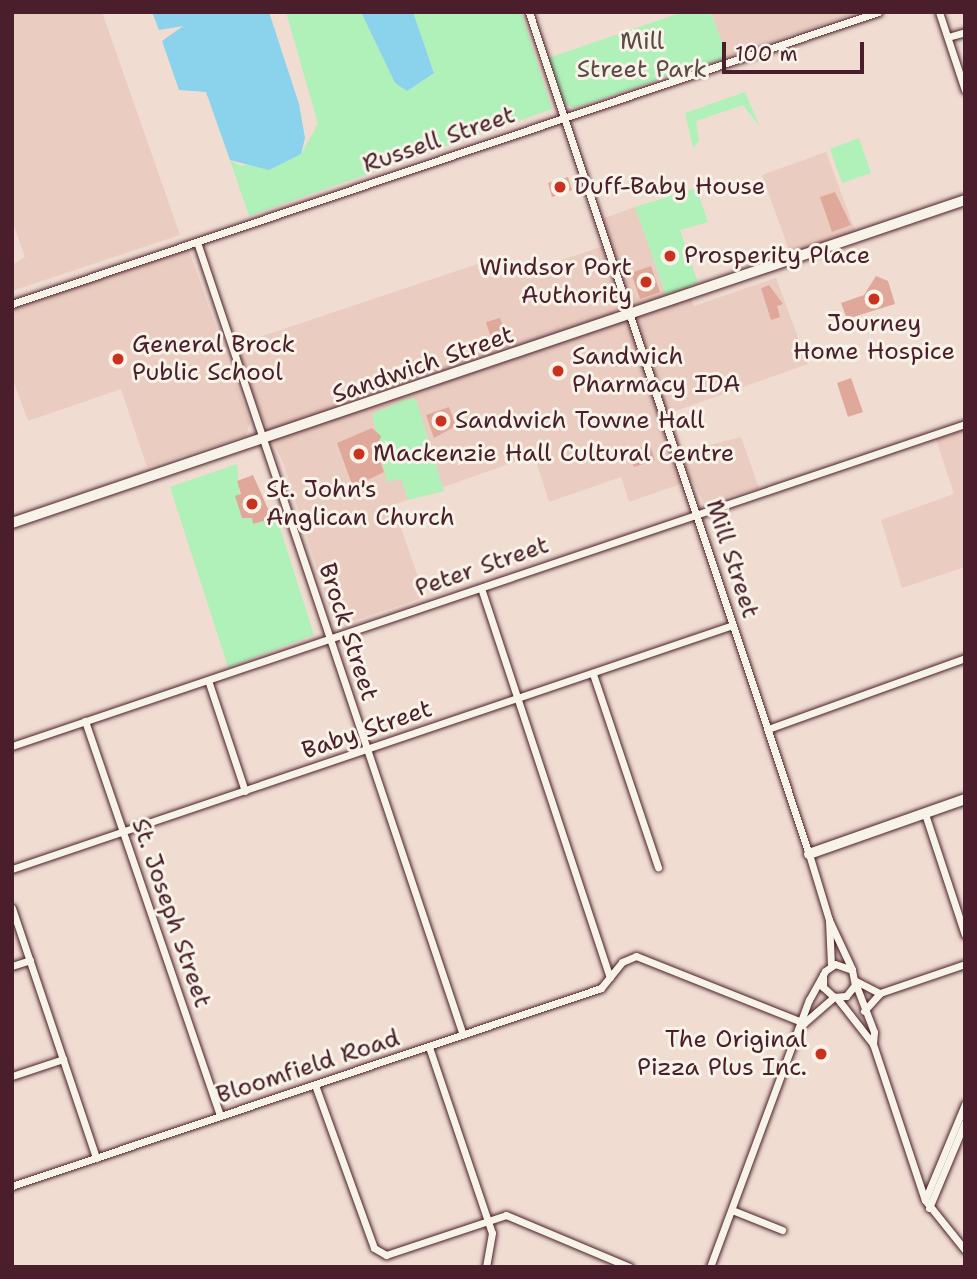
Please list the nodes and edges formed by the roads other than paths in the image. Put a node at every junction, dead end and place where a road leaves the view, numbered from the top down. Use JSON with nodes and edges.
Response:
{"nodes":[{"id":1,"x":529,"y":12,"type":"edge"},
{"id":2,"x":878,"y":12,"type":"edge"},
{"id":3,"x":939,"y":12,"type":"edge"},
{"id":4,"x":965,"y":32,"type":"edge"},
{"id":5,"x":948,"y":37,"type":"junction"},
{"id":6,"x":965,"y":90,"type":"edge"},
{"id":7,"x":564,"y":118,"type":"junction"},
{"id":8,"x":965,"y":200,"type":"edge"},
{"id":9,"x":197,"y":242,"type":"junction"},
{"id":10,"x":12,"y":304,"type":"edge"},
{"id":11,"x":632,"y":317,"type":"junction"},
{"id":12,"x":965,"y":424,"type":"edge"},
{"id":13,"x":262,"y":439,"type":"junction"},
{"id":14,"x":697,"y":515,"type":"junction"},
{"id":15,"x":12,"y":523,"type":"edge"},
{"id":16,"x":481,"y":588,"type":"junction"},
{"id":17,"x":733,"y":625,"type":"junction"},
{"id":18,"x":329,"y":639,"type":"junction"},
{"id":19,"x":965,"y":658,"type":"edge"},
{"id":20,"x":593,"y":674,"type":"junction"},
{"id":21,"x":208,"y":680,"type":"junction"},
{"id":22,"x":518,"y":700,"type":"junction"},
{"id":23,"x":85,"y":722,"type":"junction"},
{"id":24,"x":768,"y":729,"type":"junction"},
{"id":25,"x":12,"y":746,"type":"edge"},
{"id":26,"x":367,"y":750,"type":"junction"},
{"id":27,"x":244,"y":792,"type":"junction"},
{"id":28,"x":965,"y":799,"type":"edge"},
{"id":29,"x":925,"y":814,"type":"junction"},
{"id":30,"x":123,"y":832,"type":"junction"},
{"id":31,"x":809,"y":854,"type":"junction"},
{"id":32,"x":658,"y":867,"type":"dead end"},
{"id":33,"x":12,"y":869,"type":"edge"},
{"id":34,"x":12,"y":908,"type":"edge"},
{"id":35,"x":829,"y":920,"type":"junction"},
{"id":36,"x":965,"y":935,"type":"edge"},
{"id":37,"x":30,"y":960,"type":"junction"},
{"id":38,"x":965,"y":964,"type":"edge"},
{"id":39,"x":12,"y":966,"type":"edge"},
{"id":40,"x":831,"y":966,"type":"junction"},
{"id":41,"x":823,"y":975,"type":"junction"},
{"id":42,"x":610,"y":977,"type":"junction"},
{"id":43,"x":855,"y":977,"type":"junction"},
{"id":44,"x":880,"y":993,"type":"junction"},
{"id":45,"x":836,"y":998,"type":"junction"},
{"id":46,"x":864,"y":1011,"type":"junction"},
{"id":47,"x":804,"y":1023,"type":"junction"},
{"id":48,"x":463,"y":1035,"type":"junction"},
{"id":49,"x":873,"y":1044,"type":"junction"},
{"id":50,"x":429,"y":1047,"type":"junction"},
{"id":51,"x":63,"y":1059,"type":"junction"},
{"id":52,"x":12,"y":1076,"type":"edge"},
{"id":53,"x":316,"y":1085,"type":"junction"},
{"id":54,"x":965,"y":1104,"type":"edge"},
{"id":55,"x":220,"y":1116,"type":"junction"},
{"id":56,"x":965,"y":1122,"type":"edge"},
{"id":57,"x":96,"y":1158,"type":"junction"},
{"id":58,"x":12,"y":1186,"type":"edge"},
{"id":59,"x":925,"y":1200,"type":"junction"},
{"id":60,"x":929,"y":1208,"type":"junction"},
{"id":61,"x":732,"y":1210,"type":"junction"},
{"id":62,"x":488,"y":1221,"type":"junction"},
{"id":63,"x":782,"y":1230,"type":"dead end"},
{"id":64,"x":965,"y":1250,"type":"edge"},
{"id":65,"x":486,"y":1267,"type":"edge"},
{"id":66,"x":630,"y":1267,"type":"edge"},
{"id":67,"x":710,"y":1267,"type":"edge"}],
"edges":[{"from":1,"to":7,"type":"street","name":"Mill Street"},
{"from":2,"to":7,"type":"street","name":"Russell Street"},
{"from":3,"to":5,"type":"street"},
{"from":4,"to":5,"type":"street"},
{"from":5,"to":6,"type":"street"},
{"from":7,"to":9,"type":"street","name":"Russell Street"},
{"from":7,"to":11,"type":"street","name":"Mill Street"},
{"from":8,"to":11,"type":"main road","name":"Sandwich Street"},
{"from":9,"to":10,"type":"street","name":"Russell Street"},
{"from":9,"to":13,"type":"street","name":"Brock Street"},
{"from":11,"to":13,"type":"main road","name":"Sandwich Street"},
{"from":11,"to":14,"type":"street","name":"Mill Street"},
{"from":12,"to":14,"type":"street","name":"Peter Street"},
{"from":13,"to":15,"type":"main road","name":"Sandwich Street"},
{"from":13,"to":18,"type":"street","name":"Brock Street"},
{"from":14,"to":16,"type":"street","name":"Peter Street"},
{"from":14,"to":17,"type":"street","name":"Mill Street"},
{"from":16,"to":18,"type":"street","name":"Peter Street"},
{"from":16,"to":22,"type":"street"},
{"from":17,"to":20,"type":"street","name":"Baby Street"},
{"from":17,"to":24,"type":"street","name":"Mill Street"},
{"from":18,"to":21,"type":"street","name":"Peter Street"},
{"from":18,"to":26,"type":"street","name":"Brock Street"},
{"from":19,"to":24,"type":"street"},
{"from":20,"to":22,"type":"street","name":"Baby Street"},
{"from":20,"to":32,"type":"street"},
{"from":21,"to":23,"type":"street","name":"Peter Street"},
{"from":21,"to":27,"type":"street"},
{"from":22,"to":26,"type":"street","name":"Baby Street"},
{"from":22,"to":42,"type":"street"},
{"from":23,"to":25,"type":"street","name":"Peter Street"},
{"from":23,"to":30,"type":"street","name":"St. Joseph Street"},
{"from":24,"to":31,"type":"street","name":"Mill Street"},
{"from":26,"to":27,"type":"street","name":"Baby Street"},
{"from":26,"to":48,"type":"street","name":"Brock Street"},
{"from":27,"to":30,"type":"street","name":"Baby Street"},
{"from":28,"to":29,"type":"main road"},
{"from":29,"to":31,"type":"main road"},
{"from":29,"to":36,"type":"street"},
{"from":30,"to":33,"type":"street","name":"Baby Street"},
{"from":30,"to":55,"type":"street","name":"St. Joseph Street"},
{"from":31,"to":35,"type":"street","name":"Mill Street"},
{"from":34,"to":37,"type":"street"},
{"from":35,"to":40,"type":"street","name":"Mill Street"},
{"from":35,"to":43,"type":"street","name":"Mill Street"},
{"from":37,"to":39,"type":"street"},
{"from":37,"to":51,"type":"street"},
{"from":38,"to":44,"type":"street"},
{"from":40,"to":41,"type":"street"},
{"from":40,"to":43,"type":"street"},
{"from":41,"to":45,"type":"street"},
{"from":41,"to":47,"type":"street"},
{"from":42,"to":47,"type":"street","name":"Bloomfield Road"},
{"from":42,"to":48,"type":"street","name":"Bloomfield Road"},
{"from":43,"to":44,"type":"street"},
{"from":43,"to":45,"type":"street"},
{"from":43,"to":46,"type":"street","name":"Mill Street"},
{"from":44,"to":46,"type":"street"},
{"from":45,"to":47,"type":"street"},
{"from":45,"to":49,"type":"street","name":"Mill Street"},
{"from":46,"to":49,"type":"street","name":"Mill Street"},
{"from":47,"to":61,"type":"street"},
{"from":48,"to":50,"type":"street","name":"Bloomfield Road"},
{"from":49,"to":59,"type":"street","name":"Mill Street"},
{"from":50,"to":53,"type":"street","name":"Bloomfield Road"},
{"from":50,"to":62,"type":"street"},
{"from":51,"to":52,"type":"street"},
{"from":51,"to":57,"type":"street"},
{"from":53,"to":55,"type":"street","name":"Bloomfield Road"},
{"from":53,"to":62,"type":"street"},
{"from":54,"to":59,"type":"street"},
{"from":55,"to":57,"type":"street","name":"Bloomfield Road"},
{"from":56,"to":60,"type":"street"},
{"from":57,"to":58,"type":"street","name":"Bloomfield Road"},
{"from":59,"to":60,"type":"street","name":"Mill Street"},
{"from":60,"to":64,"type":"street","name":"Mill Street"},
{"from":61,"to":63,"type":"street"},
{"from":61,"to":67,"type":"street"},
{"from":62,"to":65,"type":"street"},
{"from":62,"to":66,"type":"street"}]}
